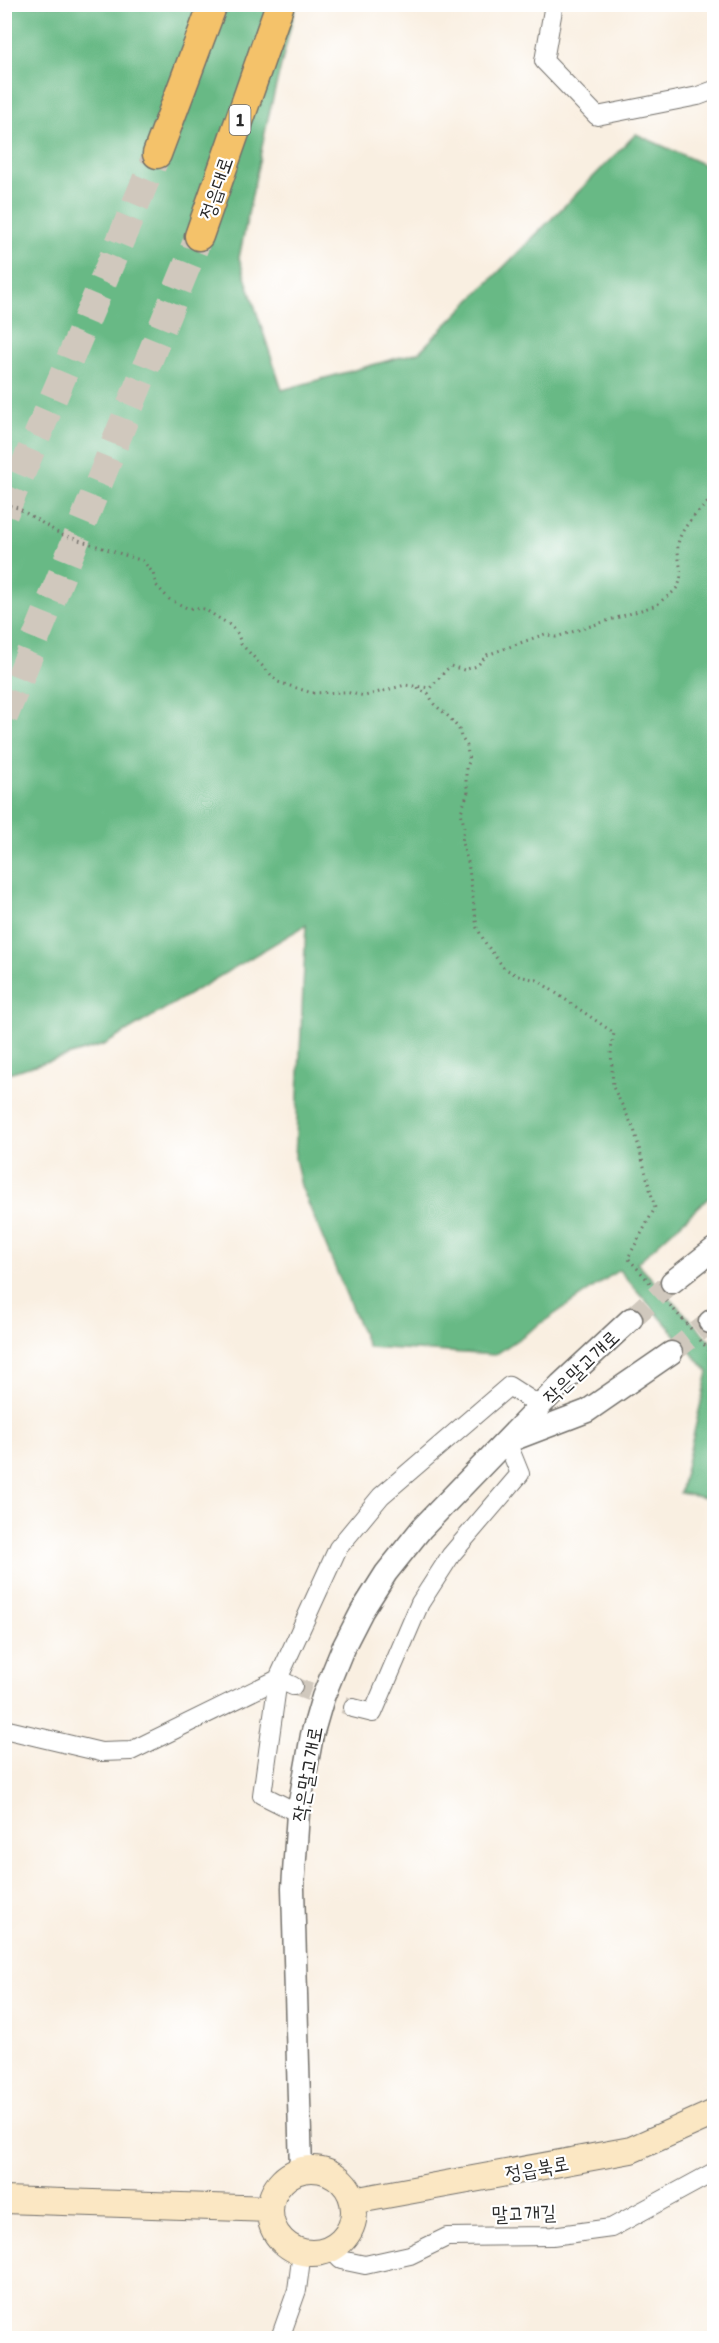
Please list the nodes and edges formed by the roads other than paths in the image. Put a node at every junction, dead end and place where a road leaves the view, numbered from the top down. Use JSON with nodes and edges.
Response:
{"nodes":[{"id":1,"x":213,"y":4,"type":"edge"},
{"id":2,"x":280,"y":4,"type":"edge"},
{"id":3,"x":554,"y":4,"type":"edge"},
{"id":4,"x":714,"y":90,"type":"edge"},
{"id":5,"x":157,"y":154,"type":"tunnel mouth"},
{"id":6,"x":200,"y":236,"type":"tunnel mouth"},
{"id":7,"x":714,"y":1249,"type":"edge"},
{"id":8,"x":672,"y":1282,"type":"tunnel mouth"},
{"id":9,"x":631,"y":1320,"type":"tunnel mouth"},
{"id":10,"x":671,"y":1353,"type":"tunnel mouth"},
{"id":11,"x":540,"y":1406,"type":"junction"},
{"id":12,"x":507,"y":1442,"type":"junction"},
{"id":13,"x":285,"y":1683,"type":"junction"},
{"id":14,"x":353,"y":1708,"type":"tunnel mouth"},
{"id":15,"x":4,"y":1729,"type":"edge"},
{"id":16,"x":298,"y":1813,"type":"junction"},
{"id":17,"x":714,"y":2113,"type":"edge"},
{"id":18,"x":301,"y":2170,"type":"junction"},
{"id":19,"x":714,"y":2172,"type":"edge"},
{"id":20,"x":4,"y":2200,"type":"edge"},
{"id":21,"x":352,"y":2201,"type":"junction"},
{"id":22,"x":270,"y":2209,"type":"junction"},
{"id":23,"x":330,"y":2248,"type":"junction"},
{"id":24,"x":302,"y":2252,"type":"junction"},
{"id":25,"x":279,"y":2338,"type":"edge"}],
"edges":[{"from":1,"to":5,"type":"main road"},
{"from":2,"to":6,"type":"main road","name":"정읍대로","number":"1"},
{"from":3,"to":4,"type":"street"},
{"from":7,"to":8,"type":"street"},
{"from":9,"to":11,"type":"street","name":"작은말고개로"},
{"from":10,"to":12,"type":"street","name":"작은말고개로"},
{"from":11,"to":12,"type":"street","name":"작은말고개로"},
{"from":11,"to":13,"type":"street"},
{"from":12,"to":14,"type":"street"},
{"from":12,"to":16,"type":"street","name":"작은말고개로"},
{"from":13,"to":15,"type":"street"},
{"from":13,"to":16,"type":"street"},
{"from":16,"to":18,"type":"street","name":"작은말고개로"},
{"from":17,"to":21,"type":"main road","name":"정읍북로"},
{"from":18,"to":21,"type":"main road"},
{"from":18,"to":22,"type":"main road"},
{"from":19,"to":23,"type":"street","name":"말고개길"},
{"from":20,"to":22,"type":"main road"},
{"from":21,"to":23,"type":"main road"},
{"from":22,"to":24,"type":"main road"},
{"from":23,"to":24,"type":"main road"},
{"from":24,"to":25,"type":"street"}]}
